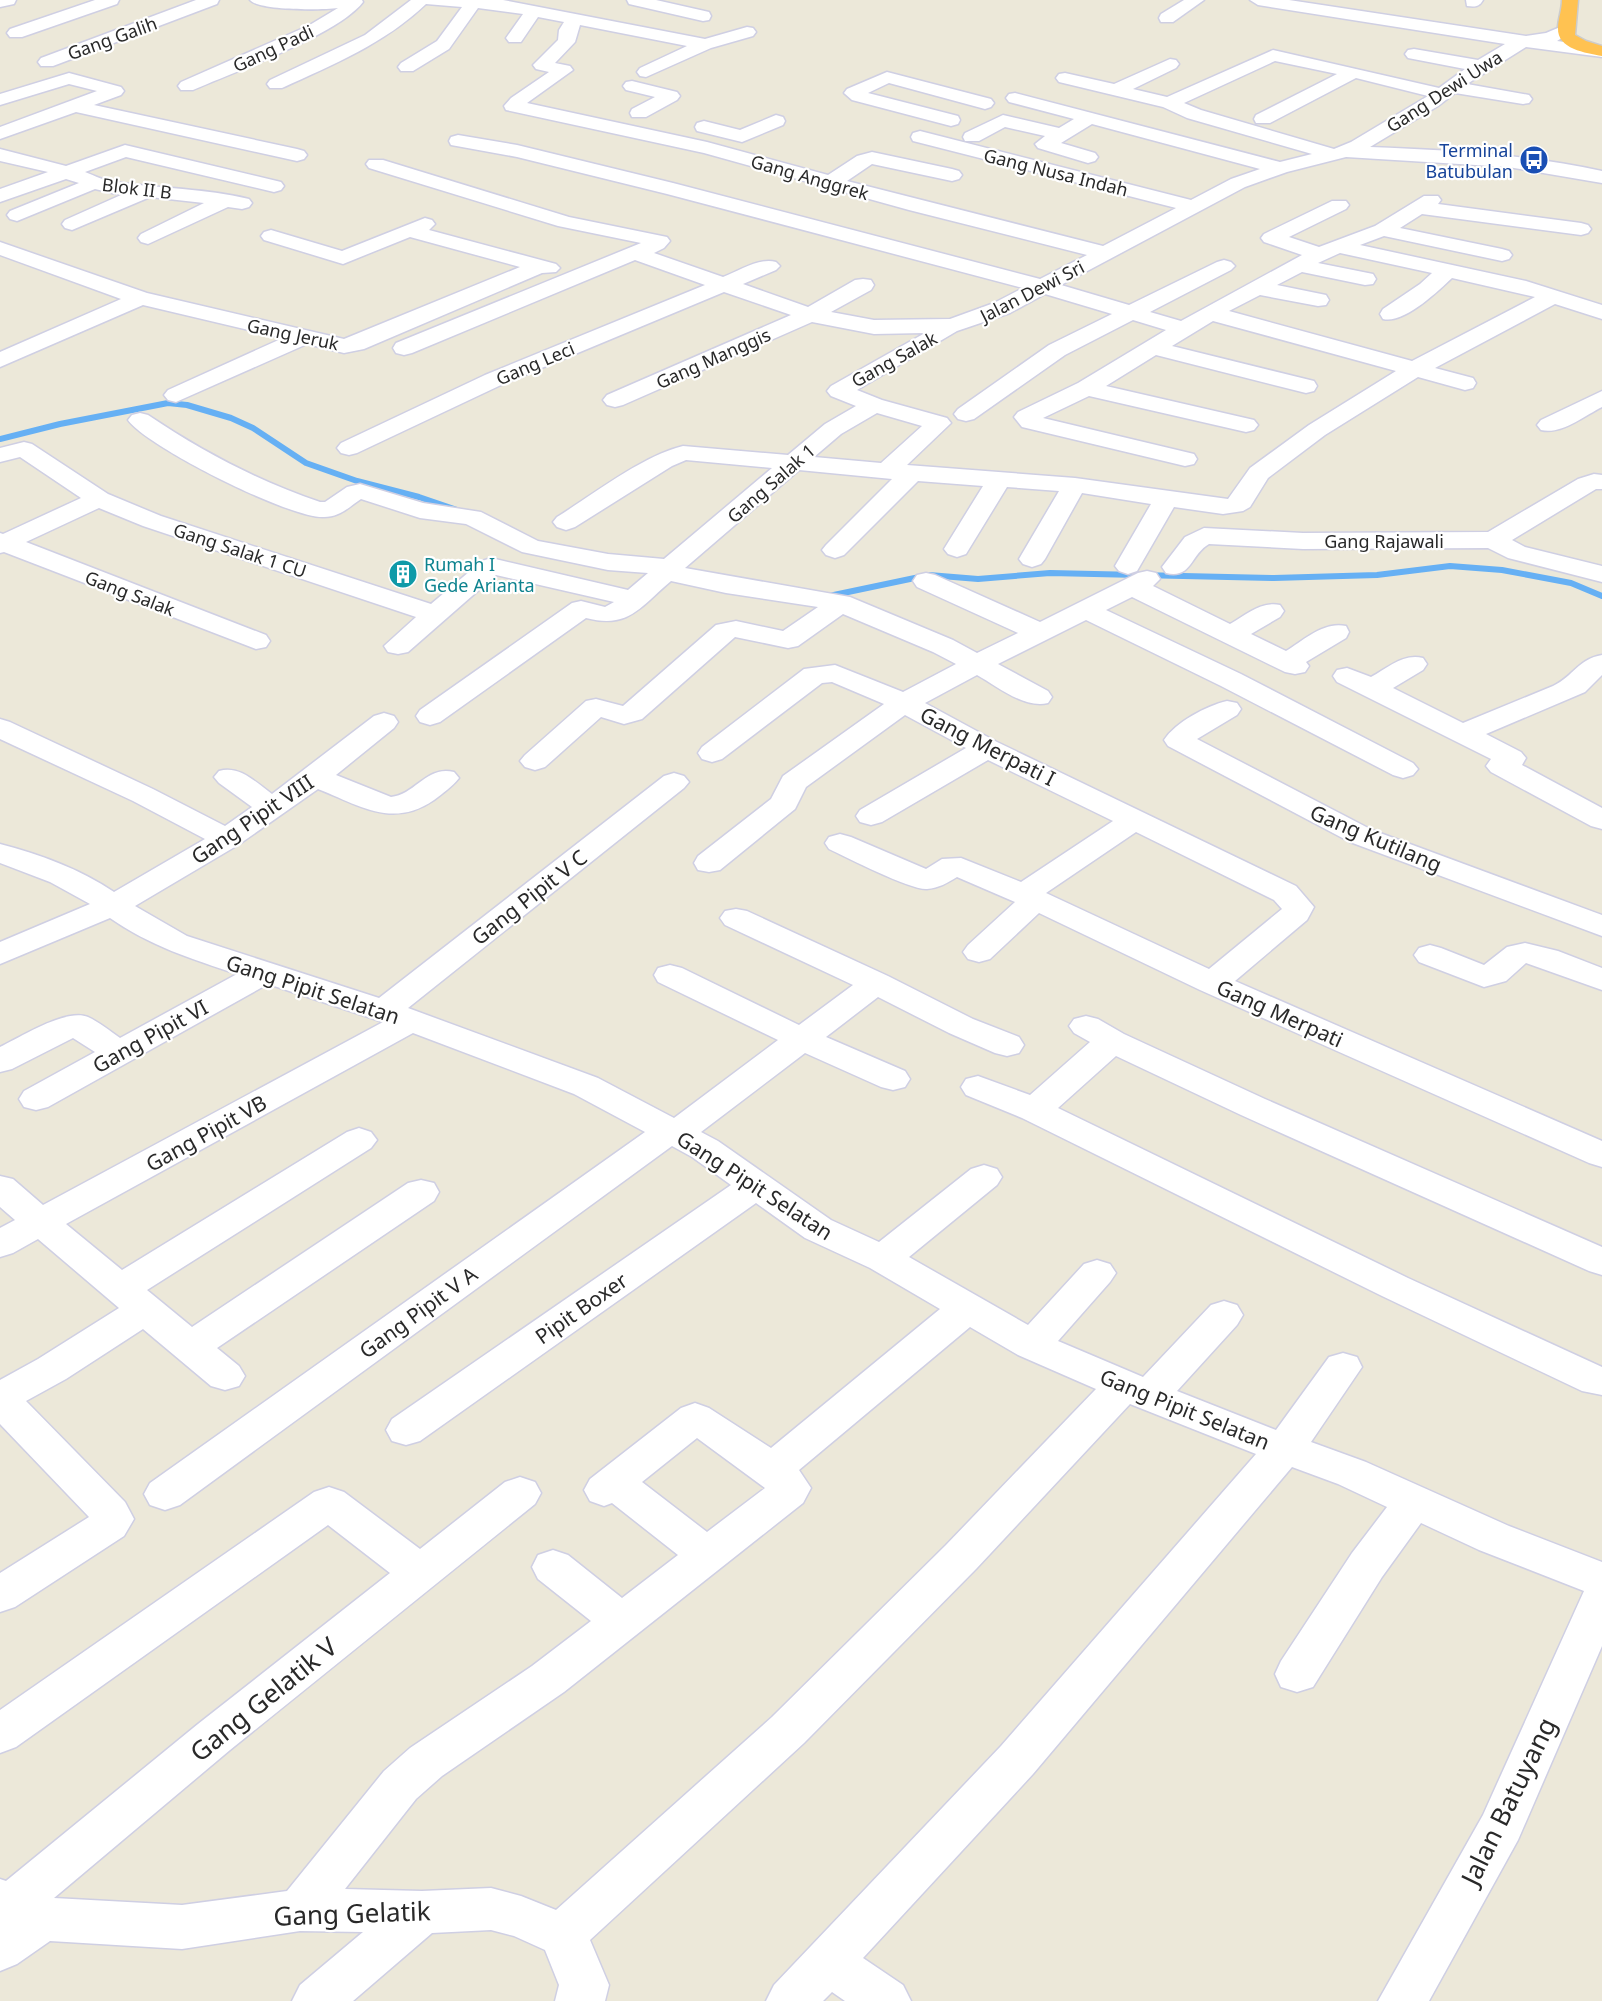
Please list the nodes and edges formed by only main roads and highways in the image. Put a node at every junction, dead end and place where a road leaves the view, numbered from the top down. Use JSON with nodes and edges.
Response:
{"nodes":[{"id":1,"x":1570,"y":0,"type":"edge"},
{"id":2,"x":1602,"y":52,"type":"edge"}],
"edges":[{"from":1,"to":2,"type":"highway"}]}
